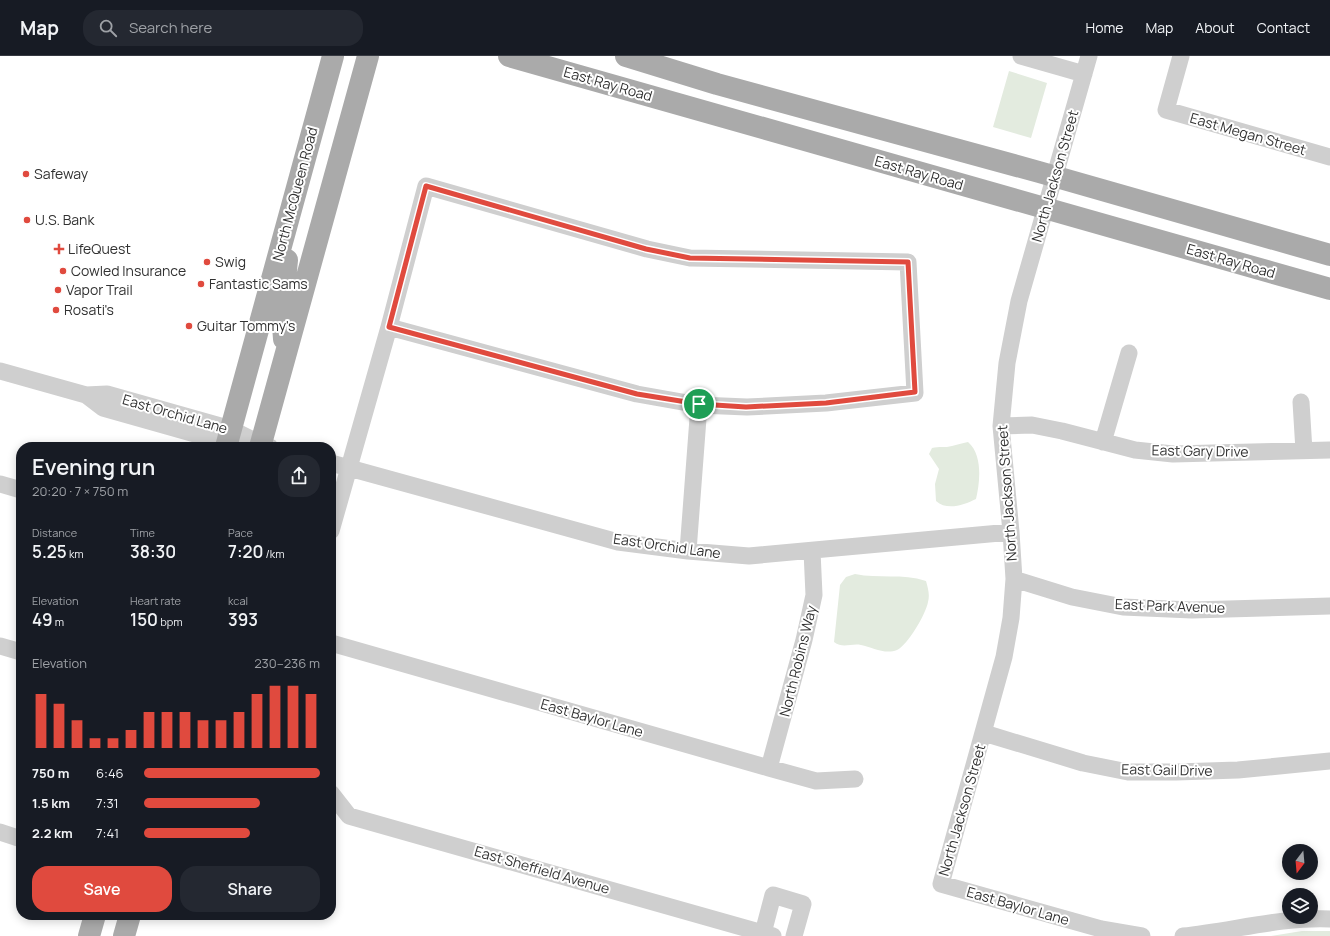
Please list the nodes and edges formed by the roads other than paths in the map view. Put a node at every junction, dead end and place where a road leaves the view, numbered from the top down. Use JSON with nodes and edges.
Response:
{"nodes":[{"id":1,"x":333,"y":56,"type":"edge"},
{"id":2,"x":368,"y":56,"type":"edge"},
{"id":3,"x":509,"y":56,"type":"edge"},
{"id":4,"x":626,"y":56,"type":"edge"},
{"id":5,"x":1021,"y":56,"type":"edge"},
{"id":6,"x":1089,"y":56,"type":"edge"},
{"id":7,"x":1181,"y":56,"type":"edge"},
{"id":8,"x":1084,"y":74,"type":"junction"},
{"id":9,"x":1330,"y":158,"type":"edge"},
{"id":10,"x":1054,"y":177,"type":"junction"},
{"id":11,"x":1046,"y":208,"type":"junction"},
{"id":12,"x":280,"y":247,"type":"junction"},
{"id":13,"x":1330,"y":255,"type":"edge"},
{"id":14,"x":1330,"y":289,"type":"edge"},
{"id":15,"x":389,"y":327,"type":"junction"},
{"id":16,"x":1129,"y":353,"type":"dead end"},
{"id":17,"x":285,"y":356,"type":"junction"},
{"id":18,"x":0,"y":371,"type":"edge"},
{"id":19,"x":1301,"y":402,"type":"dead end"},
{"id":20,"x":699,"y":404,"type":"junction"},
{"id":21,"x":1001,"y":426,"type":"junction"},
{"id":22,"x":228,"y":440,"type":"edge"},
{"id":23,"x":240,"y":442,"type":"edge"},
{"id":24,"x":265,"y":442,"type":"edge"},
{"id":25,"x":1104,"y":442,"type":"junction"},
{"id":26,"x":1330,"y":450,"type":"edge"},
{"id":27,"x":1304,"y":451,"type":"junction"},
{"id":28,"x":336,"y":464,"type":"edge"},
{"id":29,"x":349,"y":467,"type":"junction"},
{"id":30,"x":0,"y":484,"type":"edge"},
{"id":31,"x":16,"y":489,"type":"edge"},
{"id":32,"x":336,"y":513,"type":"edge"},
{"id":33,"x":1011,"y":532,"type":"junction"},
{"id":34,"x":812,"y":551,"type":"junction"},
{"id":35,"x":688,"y":552,"type":"junction"},
{"id":36,"x":1014,"y":578,"type":"junction"},
{"id":37,"x":1330,"y":606,"type":"edge"},
{"id":38,"x":336,"y":644,"type":"edge"},
{"id":39,"x":0,"y":646,"type":"edge"},
{"id":40,"x":16,"y":651,"type":"edge"},
{"id":41,"x":984,"y":733,"type":"junction"},
{"id":42,"x":1330,"y":761,"type":"edge"},
{"id":43,"x":769,"y":768,"type":"junction"},
{"id":44,"x":855,"y":778,"type":"dead end"},
{"id":45,"x":336,"y":799,"type":"edge"},
{"id":46,"x":0,"y":832,"type":"edge"},
{"id":47,"x":16,"y":837,"type":"edge"},
{"id":48,"x":941,"y":884,"type":"joint"},
{"id":49,"x":1330,"y":919,"type":"edge"},
{"id":50,"x":94,"y":920,"type":"edge"},
{"id":51,"x":129,"y":920,"type":"edge"},
{"id":52,"x":768,"y":934,"type":"edge"},
{"id":53,"x":1211,"y":934,"type":"edge"},
{"id":54,"x":89,"y":936,"type":"edge"},
{"id":55,"x":124,"y":936,"type":"edge"},
{"id":56,"x":794,"y":936,"type":"edge"},
{"id":57,"x":1142,"y":936,"type":"edge"},
{"id":58,"x":1183,"y":936,"type":"edge"}],
"edges":[{"from":1,"to":12,"type":"main road","name":"North McQueen Road"},
{"from":2,"to":17,"type":"main road"},
{"from":3,"to":11,"type":"main road","name":"East Ray Road"},
{"from":4,"to":10,"type":"main road"},
{"from":5,"to":8,"type":"street"},
{"from":6,"to":8,"type":"street","name":"North Jackson Street"},
{"from":7,"to":9,"type":"street","name":"East Megan Street"},
{"from":8,"to":10,"type":"street","name":"North Jackson Street"},
{"from":10,"to":11,"type":"street","name":"North Jackson Street"},
{"from":10,"to":13,"type":"main road"},
{"from":11,"to":14,"type":"main road","name":"East Ray Road"},
{"from":11,"to":21,"type":"street","name":"North Jackson Street"},
{"from":12,"to":17,"type":"main road"},
{"from":12,"to":22,"type":"main road","name":"North McQueen Road"},
{"from":15,"to":20,"type":"street"},
{"from":15,"to":20,"type":"street"},
{"from":15,"to":29,"type":"street"},
{"from":16,"to":25,"type":"street"},
{"from":17,"to":24,"type":"main road"},
{"from":18,"to":22,"type":"street","name":"East Orchid Lane"},
{"from":19,"to":27,"type":"street"},
{"from":20,"to":35,"type":"street"},
{"from":21,"to":25,"type":"street","name":"East Gary Drive"},
{"from":21,"to":33,"type":"street","name":"North Jackson Street"},
{"from":22,"to":23,"type":"street","name":"East Orchid Lane"},
{"from":25,"to":27,"type":"street","name":"East Gary Drive"},
{"from":26,"to":27,"type":"street","name":"East Gary Drive"},
{"from":28,"to":29,"type":"street","name":"East Orchid Lane"},
{"from":29,"to":32,"type":"street"},
{"from":29,"to":35,"type":"street","name":"East Orchid Lane"},
{"from":30,"to":31,"type":"street"},
{"from":33,"to":34,"type":"street","name":"East Orchid Lane"},
{"from":33,"to":36,"type":"street","name":"North Jackson Street"},
{"from":34,"to":35,"type":"street","name":"East Orchid Lane"},
{"from":34,"to":43,"type":"street","name":"North Robins Way"},
{"from":36,"to":37,"type":"street","name":"East Park Avenue"},
{"from":36,"to":41,"type":"street","name":"North Jackson Street"},
{"from":38,"to":43,"type":"street","name":"East Baylor Lane"},
{"from":39,"to":40,"type":"street"},
{"from":41,"to":42,"type":"street","name":"East Gail Drive"},
{"from":41,"to":48,"type":"street","name":"North Jackson Street"},
{"from":43,"to":44,"type":"street","name":"East Baylor Lane"},
{"from":45,"to":52,"type":"street","name":"East Sheffield Avenue"},
{"from":46,"to":47,"type":"street"},
{"from":48,"to":57,"type":"street","name":"East Baylor Lane"},
{"from":49,"to":53,"type":"street"},
{"from":50,"to":54,"type":"main road"},
{"from":51,"to":55,"type":"main road"},
{"from":52,"to":56,"type":"street","name":"East Sheffield Avenue"},
{"from":53,"to":58,"type":"street"}]}
